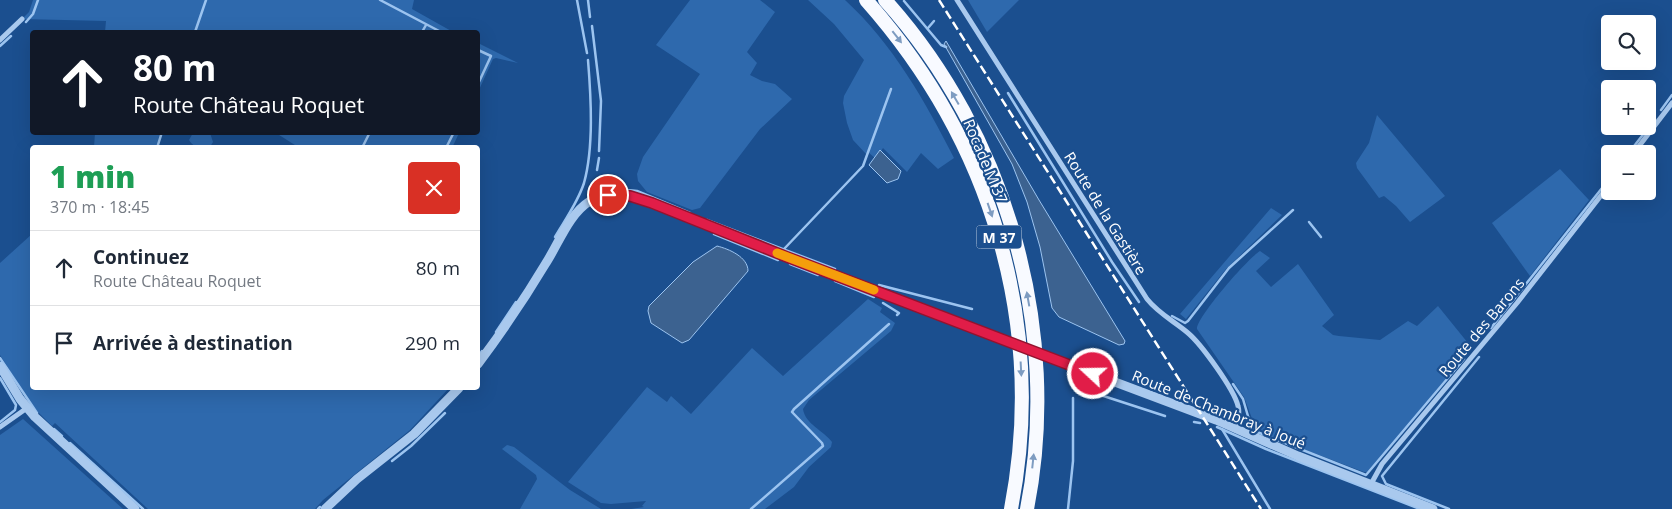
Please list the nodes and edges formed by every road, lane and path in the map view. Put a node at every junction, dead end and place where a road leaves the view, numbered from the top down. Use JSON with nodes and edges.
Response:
{"nodes":[{"id":1,"x":866,"y":0,"type":"edge"},
{"id":2,"x":885,"y":0,"type":"edge"},
{"id":3,"x":957,"y":0,"type":"edge"},
{"id":4,"x":22,"y":19,"type":"dead end"},
{"id":5,"x":0,"y":40,"type":"edge"},
{"id":6,"x":1672,"y":103,"type":"edge"},
{"id":7,"x":1640,"y":145,"type":"edge"},
{"id":8,"x":1601,"y":196,"type":"edge"},
{"id":9,"x":480,"y":361,"type":"edge"},
{"id":10,"x":0,"y":366,"type":"edge"},
{"id":11,"x":457,"y":390,"type":"edge"},
{"id":12,"x":27,"y":408,"type":"junction"},
{"id":13,"x":0,"y":427,"type":"edge"},
{"id":14,"x":1235,"y":428,"type":"junction"},
{"id":15,"x":1370,"y":484,"type":"junction"},
{"id":16,"x":135,"y":509,"type":"edge"},
{"id":17,"x":326,"y":509,"type":"edge"},
{"id":18,"x":1012,"y":509,"type":"edge"},
{"id":19,"x":1027,"y":509,"type":"edge"},
{"id":20,"x":1433,"y":509,"type":"edge"}],
"edges":[{"from":1,"to":18,"type":"highway","name":"Rocade M 37","number":"M 37","one_way":true},
{"from":19,"to":2,"type":"highway","name":"Rocade M 37","number":"M 37","one_way":true},
{"from":3,"to":14,"type":"street","name":"Route de la Gastière"},
{"from":4,"to":5,"type":"street"},
{"from":6,"to":7,"type":"street"},
{"from":8,"to":15,"type":"street","name":"Route des Barons"},
{"from":9,"to":14,"type":"street","name":"Route de Chambray à Joué","bridge":true},
{"from":10,"to":12,"type":"street"},
{"from":11,"to":17,"type":"street"},
{"from":12,"to":13,"type":"street"},
{"from":12,"to":16,"type":"street"},
{"from":14,"to":15,"type":"street","name":"Route de Chambray à Joué"},
{"from":15,"to":20,"type":"street","name":"Route de Chambray à Joué"}]}
